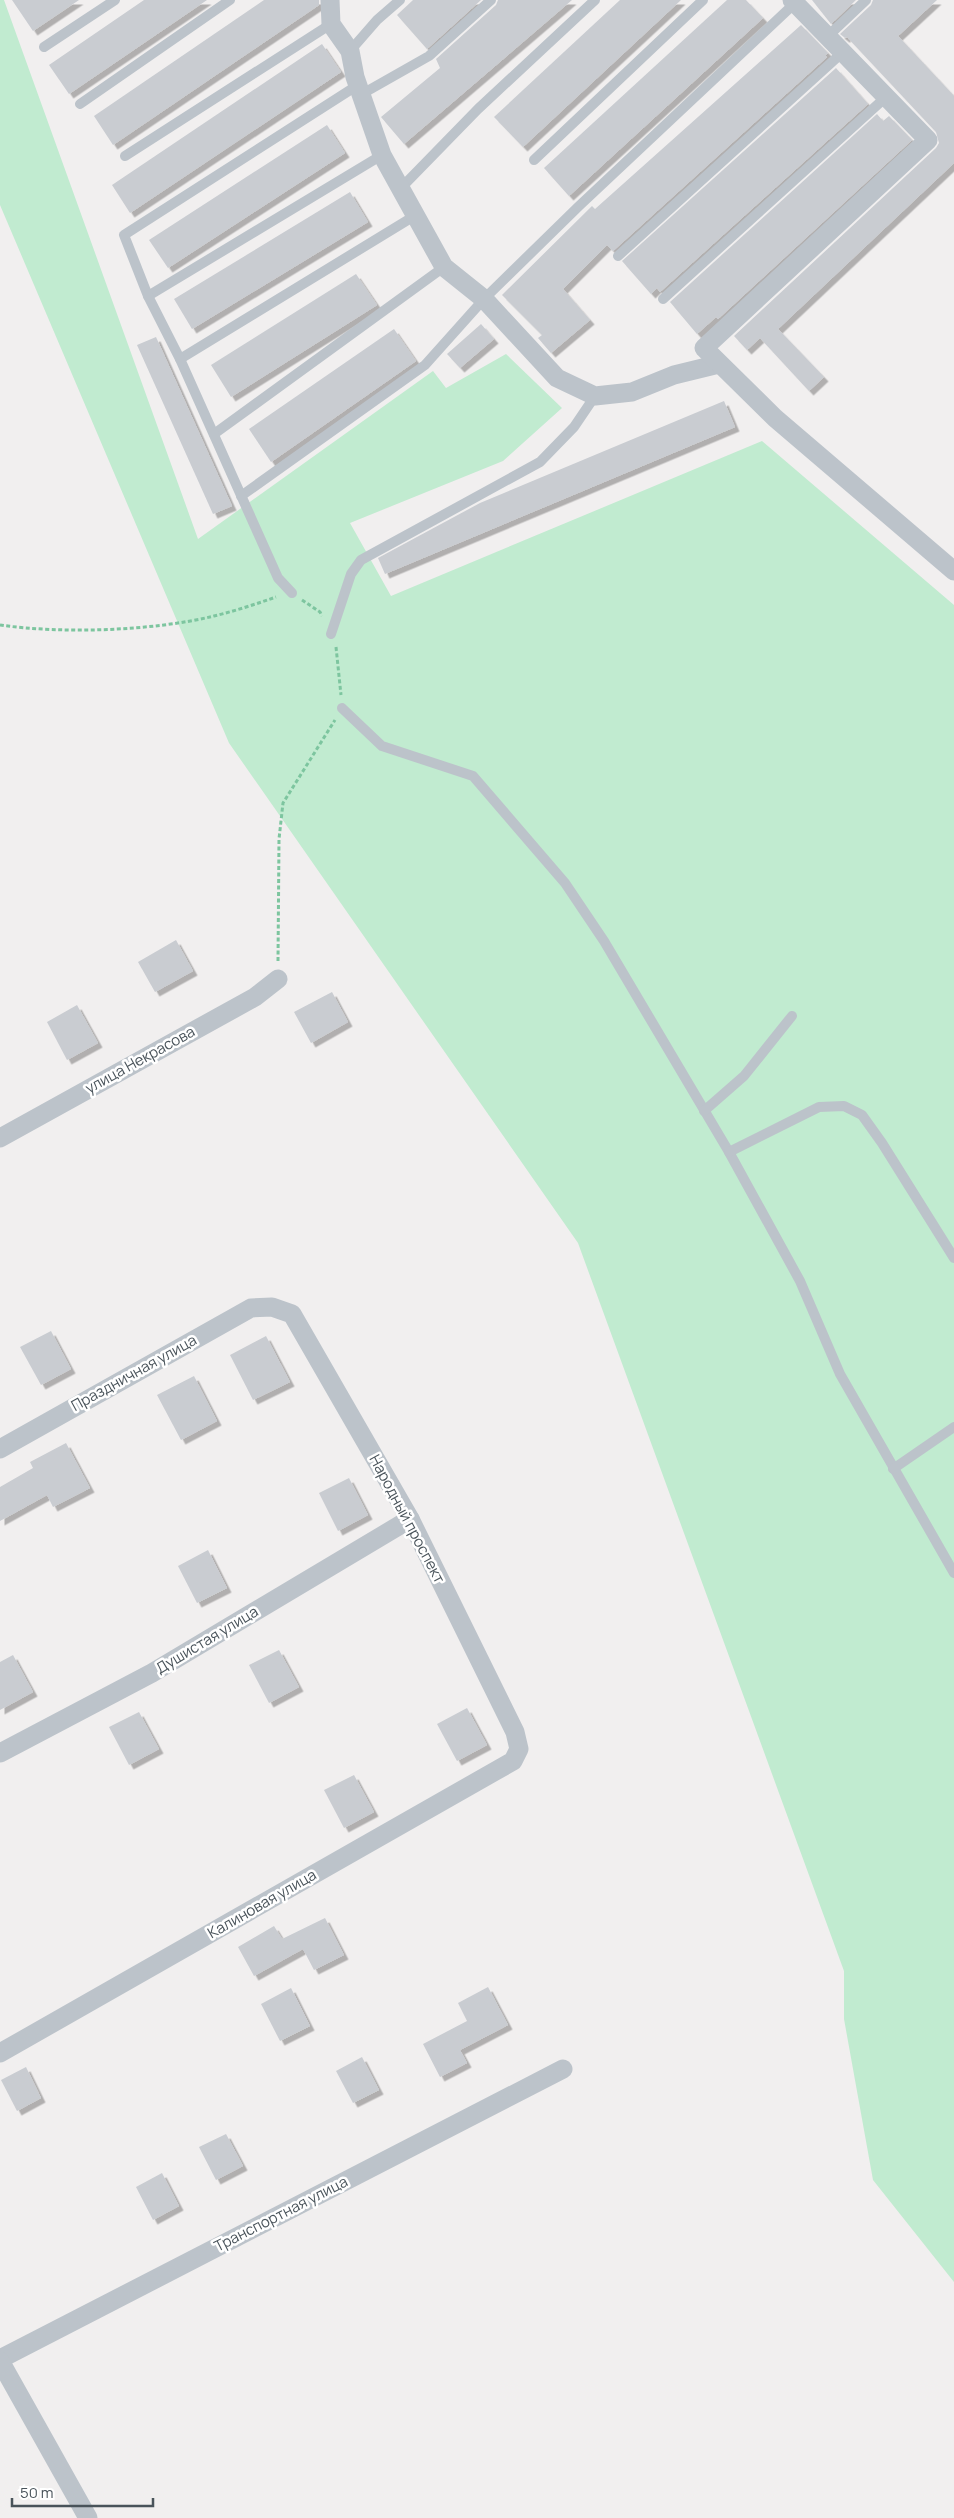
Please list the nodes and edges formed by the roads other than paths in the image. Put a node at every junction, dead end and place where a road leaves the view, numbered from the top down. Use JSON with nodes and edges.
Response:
{"nodes":[{"id":1,"x":115,"y":0,"type":"edge"},
{"id":2,"x":230,"y":0,"type":"edge"},
{"id":3,"x":330,"y":0,"type":"edge"},
{"id":4,"x":400,"y":0,"type":"edge"},
{"id":5,"x":491,"y":0,"type":"edge"},
{"id":6,"x":595,"y":0,"type":"edge"},
{"id":7,"x":703,"y":0,"type":"edge"},
{"id":8,"x":866,"y":0,"type":"edge"},
{"id":9,"x":794,"y":2,"type":"edge"},
{"id":10,"x":331,"y":24,"type":"junction"},
{"id":11,"x":828,"y":36,"type":"junction"},
{"id":12,"x":44,"y":47,"type":"dead end"},
{"id":13,"x":350,"y":51,"type":"junction"},
{"id":14,"x":843,"y":52,"type":"junction"},
{"id":15,"x":360,"y":90,"type":"junction"},
{"id":16,"x":886,"y":96,"type":"junction"},
{"id":17,"x":80,"y":104,"type":"dead end"},
{"id":18,"x":382,"y":155,"type":"junction"},
{"id":19,"x":125,"y":156,"type":"dead end"},
{"id":20,"x":534,"y":160,"type":"dead end"},
{"id":21,"x":401,"y":188,"type":"junction"},
{"id":22,"x":416,"y":215,"type":"junction"},
{"id":23,"x":618,"y":256,"type":"dead end"},
{"id":24,"x":444,"y":267,"type":"junction"},
{"id":25,"x":148,"y":296,"type":"junction"},
{"id":26,"x":484,"y":299,"type":"junction"},
{"id":27,"x":663,"y":299,"type":"dead end"},
{"id":28,"x":180,"y":359,"type":"junction"},
{"id":29,"x":719,"y":364,"type":"junction"},
{"id":30,"x":596,"y":396,"type":"junction"},
{"id":31,"x":214,"y":434,"type":"junction"},
{"id":32,"x":241,"y":496,"type":"junction"},
{"id":33,"x":954,"y":571,"type":"edge"},
{"id":34,"x":292,"y":593,"type":"road end"},
{"id":35,"x":330,"y":634,"type":"road end"},
{"id":36,"x":342,"y":708,"type":"road end"},
{"id":37,"x":278,"y":979,"type":"road end"},
{"id":38,"x":792,"y":1016,"type":"dead end"},
{"id":39,"x":704,"y":1111,"type":"junction"},
{"id":40,"x":0,"y":1138,"type":"edge"},
{"id":41,"x":729,"y":1152,"type":"junction"},
{"id":42,"x":954,"y":1258,"type":"edge"},
{"id":43,"x":272,"y":1307,"type":"joint"},
{"id":44,"x":954,"y":1427,"type":"edge"},
{"id":45,"x":0,"y":1448,"type":"edge"},
{"id":46,"x":893,"y":1469,"type":"junction"},
{"id":47,"x":410,"y":1519,"type":"junction"},
{"id":48,"x":954,"y":1573,"type":"edge"},
{"id":49,"x":519,"y":1749,"type":"joint"},
{"id":50,"x":0,"y":1753,"type":"edge"},
{"id":51,"x":0,"y":2053,"type":"edge"},
{"id":52,"x":563,"y":2069,"type":"dead end"},
{"id":53,"x":0,"y":2360,"type":"edge"},
{"id":54,"x":88,"y":2518,"type":"edge"}],
"edges":[{"from":1,"to":12,"type":"lane"},
{"from":2,"to":17,"type":"lane"},
{"from":3,"to":10,"type":"street"},
{"from":4,"to":13,"type":"lane"},
{"from":5,"to":15,"type":"lane"},
{"from":6,"to":21,"type":"lane"},
{"from":7,"to":20,"type":"lane"},
{"from":8,"to":11,"type":"lane"},
{"from":9,"to":11,"type":"street"},
{"from":9,"to":26,"type":"lane"},
{"from":10,"to":13,"type":"street"},
{"from":10,"to":19,"type":"lane"},
{"from":11,"to":14,"type":"street"},
{"from":13,"to":15,"type":"street"},
{"from":14,"to":16,"type":"street"},
{"from":14,"to":23,"type":"lane"},
{"from":15,"to":18,"type":"street"},
{"from":15,"to":25,"type":"lane"},
{"from":16,"to":27,"type":"lane"},
{"from":16,"to":29,"type":"street"},
{"from":18,"to":21,"type":"street"},
{"from":18,"to":25,"type":"lane"},
{"from":21,"to":22,"type":"street"},
{"from":22,"to":24,"type":"street"},
{"from":22,"to":28,"type":"lane"},
{"from":24,"to":26,"type":"street"},
{"from":24,"to":31,"type":"lane"},
{"from":25,"to":28,"type":"lane"},
{"from":26,"to":30,"type":"street"},
{"from":26,"to":32,"type":"lane"},
{"from":28,"to":31,"type":"lane"},
{"from":29,"to":30,"type":"street"},
{"from":29,"to":33,"type":"street"},
{"from":30,"to":35,"type":"lane"},
{"from":31,"to":32,"type":"lane"},
{"from":32,"to":34,"type":"lane"},
{"from":36,"to":39,"type":"lane"},
{"from":37,"to":40,"type":"street","name":"улица Некрасова"},
{"from":38,"to":39,"type":"lane"},
{"from":39,"to":41,"type":"lane"},
{"from":41,"to":42,"type":"lane"},
{"from":41,"to":46,"type":"lane"},
{"from":43,"to":45,"type":"street","name":"Праздничная улица"},
{"from":43,"to":47,"type":"street","name":"Народный проспект"},
{"from":44,"to":46,"type":"lane"},
{"from":46,"to":48,"type":"lane"},
{"from":47,"to":49,"type":"street","name":"Народный проспект"},
{"from":47,"to":50,"type":"street","name":"Душистая улица"},
{"from":49,"to":51,"type":"street","name":"Калиновая улица"},
{"from":52,"to":53,"type":"street","name":"Транспортная улица"},
{"from":53,"to":54,"type":"street"}]}
